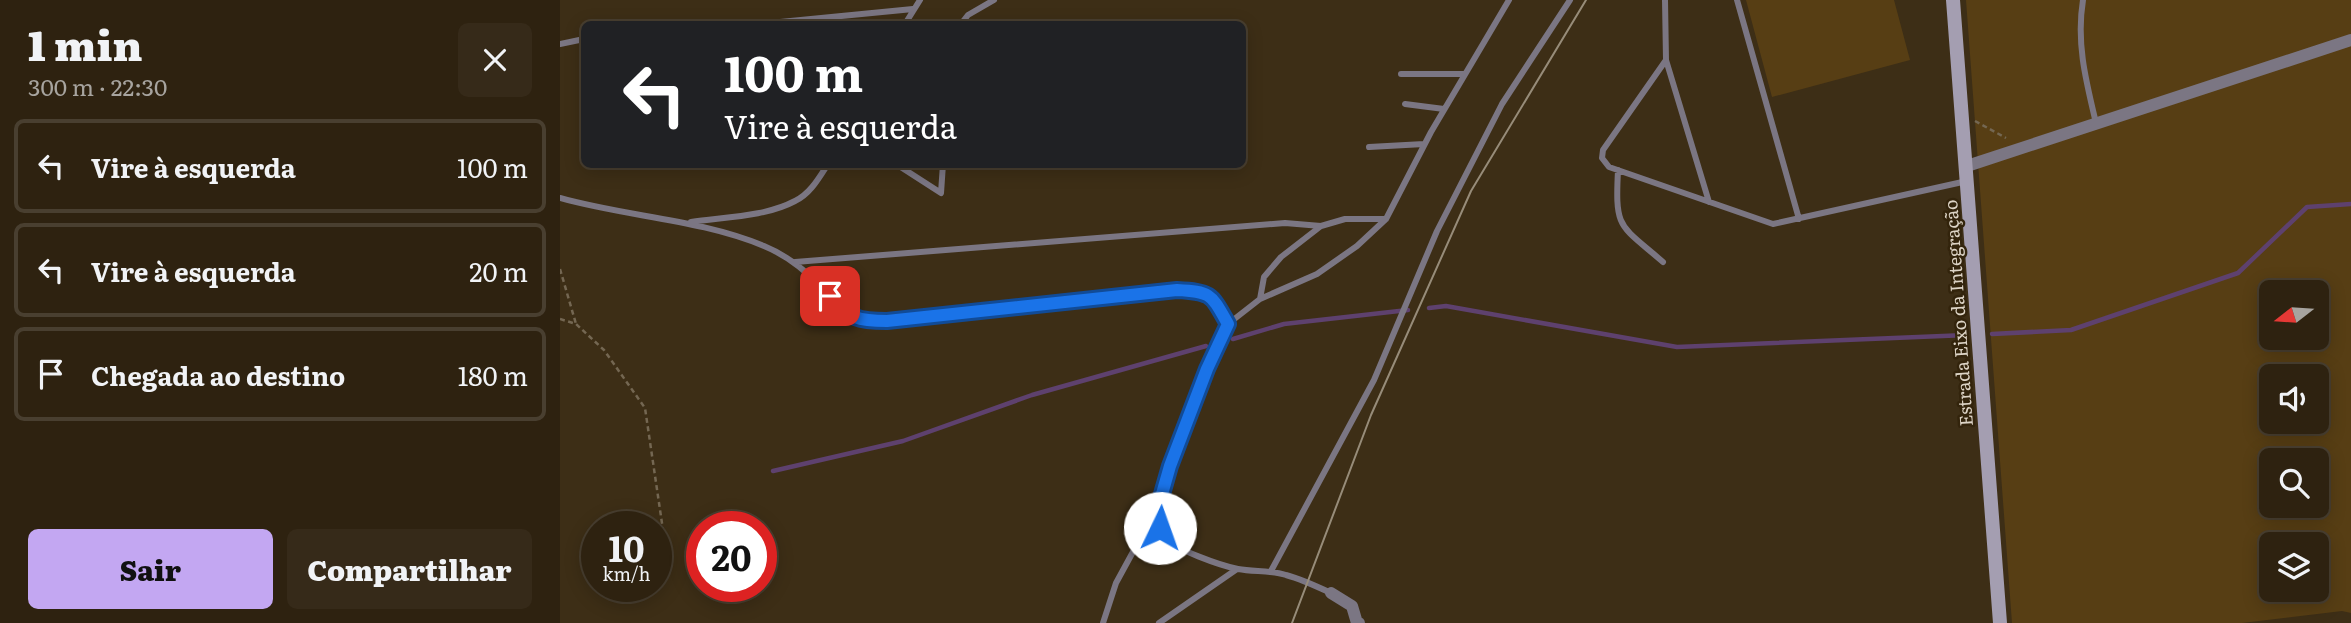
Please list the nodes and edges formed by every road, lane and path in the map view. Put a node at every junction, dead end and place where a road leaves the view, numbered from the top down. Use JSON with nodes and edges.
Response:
{"nodes":[{"id":1,"x":919,"y":0,"type":"edge"},
{"id":2,"x":994,"y":0,"type":"edge"},
{"id":3,"x":1508,"y":0,"type":"edge"},
{"id":4,"x":1570,"y":0,"type":"edge"},
{"id":5,"x":1665,"y":0,"type":"edge"},
{"id":6,"x":1737,"y":0,"type":"edge"},
{"id":7,"x":1953,"y":0,"type":"edge"},
{"id":8,"x":2083,"y":0,"type":"edge"},
{"id":9,"x":913,"y":9,"type":"junction"},
{"id":10,"x":791,"y":21,"type":"edge"},
{"id":11,"x":907,"y":21,"type":"edge"},
{"id":12,"x":963,"y":21,"type":"edge"},
{"id":13,"x":581,"y":40,"type":"edge"},
{"id":14,"x":2351,"y":40,"type":"edge"},
{"id":15,"x":560,"y":44,"type":"edge"},
{"id":16,"x":1666,"y":60,"type":"junction"},
{"id":17,"x":1401,"y":74,"type":"dead end"},
{"id":18,"x":1465,"y":74,"type":"junction"},
{"id":19,"x":1405,"y":104,"type":"dead end"},
{"id":20,"x":1444,"y":109,"type":"junction"},
{"id":21,"x":1963,"y":114,"type":"junction"},
{"id":22,"x":2096,"y":123,"type":"junction"},
{"id":23,"x":1424,"y":144,"type":"junction"},
{"id":24,"x":1369,"y":147,"type":"dead end"},
{"id":25,"x":2025,"y":147,"type":"junction"},
{"id":26,"x":825,"y":168,"type":"edge"},
{"id":27,"x":902,"y":168,"type":"edge"},
{"id":28,"x":943,"y":168,"type":"edge"},
{"id":29,"x":1618,"y":170,"type":"junction"},
{"id":30,"x":1968,"y":174,"type":"junction"},
{"id":31,"x":560,"y":198,"type":"edge"},
{"id":32,"x":1709,"y":202,"type":"junction"},
{"id":33,"x":1386,"y":219,"type":"junction"},
{"id":34,"x":1799,"y":219,"type":"junction"},
{"id":35,"x":687,"y":223,"type":"junction"},
{"id":36,"x":1321,"y":226,"type":"junction"},
{"id":37,"x":794,"y":262,"type":"junction"},
{"id":38,"x":1663,"y":262,"type":"dead end"},
{"id":39,"x":560,"y":269,"type":"edge"},
{"id":40,"x":1261,"y":299,"type":"junction"},
{"id":41,"x":560,"y":319,"type":"edge"},
{"id":42,"x":576,"y":324,"type":"junction"},
{"id":43,"x":1228,"y":324,"type":"junction"},
{"id":44,"x":660,"y":511,"type":"edge"},
{"id":45,"x":1160,"y":528,"type":"junction"},
{"id":46,"x":1237,"y":569,"type":"junction"},
{"id":47,"x":1271,"y":571,"type":"junction"},
{"id":48,"x":1331,"y":593,"type":"joint"},
{"id":49,"x":1103,"y":623,"type":"edge"},
{"id":50,"x":1159,"y":623,"type":"edge"},
{"id":51,"x":1359,"y":623,"type":"edge"},
{"id":52,"x":2000,"y":623,"type":"edge"}],
"edges":[{"from":1,"to":9,"type":"lane"},
{"from":2,"to":12,"type":"lane"},
{"from":3,"to":18,"type":"lane"},
{"from":4,"to":47,"type":"lane"},
{"from":5,"to":16,"type":"lane"},
{"from":6,"to":34,"type":"lane"},
{"from":7,"to":21,"type":"main road","name":"Estrada Eixo da Integração"},
{"from":8,"to":22,"type":"lane"},
{"from":9,"to":10,"type":"lane"},
{"from":9,"to":11,"type":"lane"},
{"from":13,"to":15,"type":"lane"},
{"from":14,"to":22,"type":"street"},
{"from":16,"to":29,"type":"lane"},
{"from":16,"to":32,"type":"lane"},
{"from":17,"to":18,"type":"lane"},
{"from":18,"to":20,"type":"lane"},
{"from":19,"to":20,"type":"lane"},
{"from":20,"to":23,"type":"lane"},
{"from":21,"to":25,"type":"path"},
{"from":21,"to":30,"type":"main road","name":"Estrada Eixo da Integração"},
{"from":22,"to":25,"type":"street"},
{"from":23,"to":24,"type":"lane"},
{"from":23,"to":33,"type":"lane"},
{"from":25,"to":30,"type":"street"},
{"from":26,"to":35,"type":"lane"},
{"from":27,"to":28,"type":"lane"},
{"from":29,"to":32,"type":"lane"},
{"from":29,"to":38,"type":"lane"},
{"from":30,"to":34,"type":"lane"},
{"from":30,"to":52,"type":"main road","name":"Estrada Eixo da Integração"},
{"from":31,"to":35,"type":"lane"},
{"from":32,"to":34,"type":"lane"},
{"from":33,"to":36,"type":"lane"},
{"from":33,"to":40,"type":"lane"},
{"from":35,"to":37,"type":"lane"},
{"from":36,"to":37,"type":"lane"},
{"from":36,"to":40,"type":"lane"},
{"from":37,"to":43,"type":"lane"},
{"from":39,"to":42,"type":"path"},
{"from":40,"to":43,"type":"lane"},
{"from":41,"to":42,"type":"path"},
{"from":42,"to":44,"type":"path"},
{"from":43,"to":45,"type":"lane"},
{"from":45,"to":46,"type":"lane"},
{"from":45,"to":49,"type":"lane"},
{"from":46,"to":47,"type":"lane"},
{"from":46,"to":50,"type":"lane"},
{"from":47,"to":48,"type":"lane"},
{"from":48,"to":51,"type":"street"}]}
